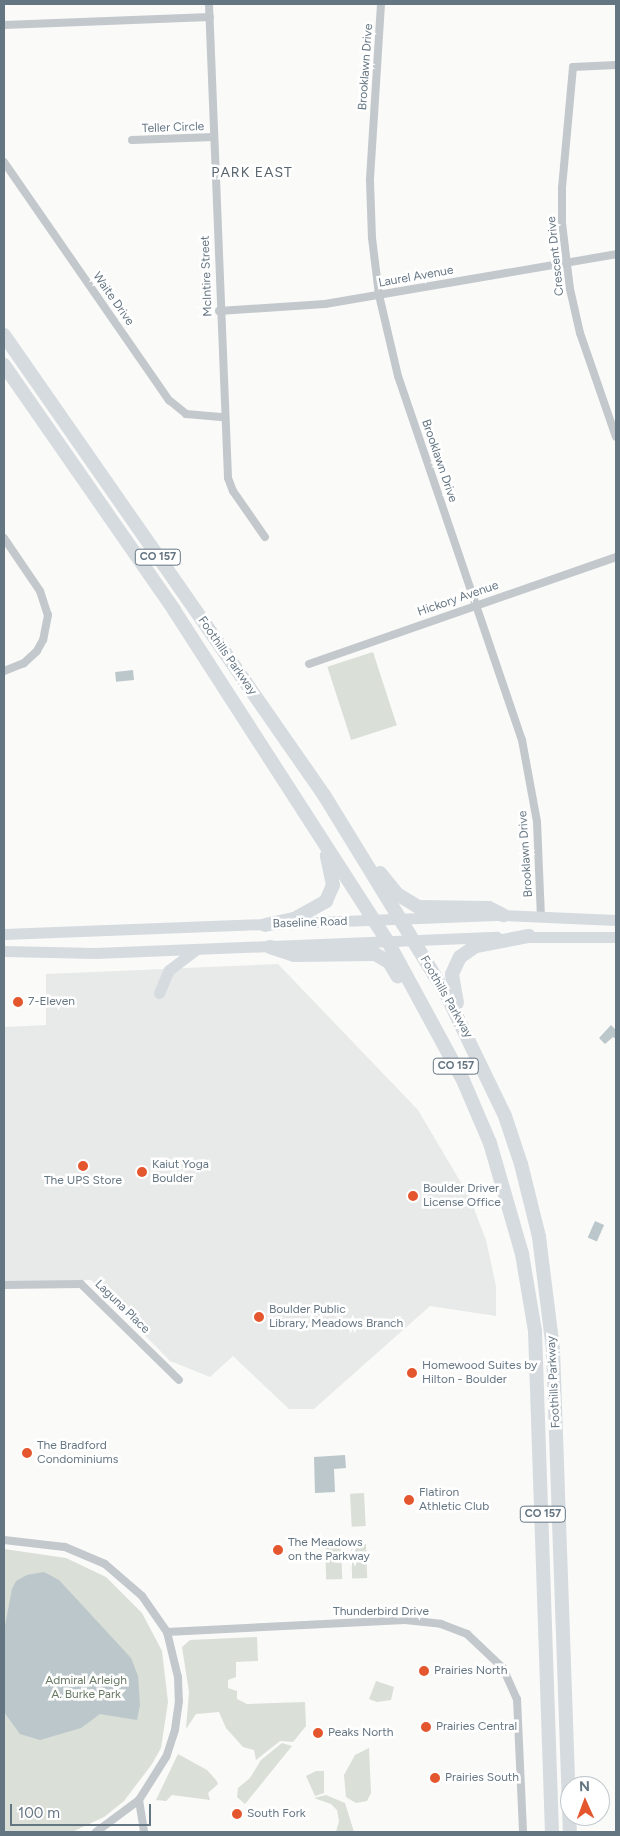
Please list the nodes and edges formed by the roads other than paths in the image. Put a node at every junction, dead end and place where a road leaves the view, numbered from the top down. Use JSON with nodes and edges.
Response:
{"nodes":[{"id":1,"x":209,"y":4,"type":"edge"},
{"id":2,"x":381,"y":4,"type":"edge"},
{"id":3,"x":210,"y":17,"type":"junction"},
{"id":4,"x":4,"y":25,"type":"edge"},
{"id":5,"x":616,"y":65,"type":"edge"},
{"id":6,"x":214,"y":138,"type":"junction"},
{"id":7,"x":132,"y":140,"type":"dead end"},
{"id":8,"x":4,"y":162,"type":"edge"},
{"id":9,"x":616,"y":254,"type":"edge"},
{"id":10,"x":566,"y":263,"type":"junction"},
{"id":11,"x":379,"y":295,"type":"junction"},
{"id":12,"x":219,"y":311,"type":"junction"},
{"id":13,"x":4,"y":336,"type":"edge"},
{"id":14,"x":4,"y":365,"type":"edge"},
{"id":15,"x":224,"y":417,"type":"junction"},
{"id":16,"x":616,"y":437,"type":"edge"},
{"id":17,"x":265,"y":537,"type":"dead end"},
{"id":18,"x":4,"y":538,"type":"edge"},
{"id":19,"x":616,"y":556,"type":"edge"},
{"id":20,"x":477,"y":604,"type":"junction"},
{"id":21,"x":309,"y":664,"type":"dead end"},
{"id":22,"x":4,"y":670,"type":"edge"},
{"id":23,"x":324,"y":795,"type":"junction"},
{"id":24,"x":314,"y":828,"type":"junction"},
{"id":25,"x":503,"y":915,"type":"junction"},
{"id":26,"x":541,"y":917,"type":"junction"},
{"id":27,"x":400,"y":920,"type":"junction"},
{"id":28,"x":616,"y":920,"type":"edge"},
{"id":29,"x":375,"y":921,"type":"junction"},
{"id":30,"x":264,"y":924,"type":"junction"},
{"id":31,"x":4,"y":934,"type":"edge"},
{"id":32,"x":529,"y":936,"type":"junction"},
{"id":33,"x":616,"y":937,"type":"edge"},
{"id":34,"x":412,"y":940,"type":"junction"},
{"id":35,"x":388,"y":942,"type":"junction"},
{"id":36,"x":270,"y":947,"type":"junction"},
{"id":37,"x":197,"y":948,"type":"junction"},
{"id":38,"x":4,"y":951,"type":"edge"},
{"id":39,"x":159,"y":993,"type":"dead end"},
{"id":40,"x":462,"y":1023,"type":"junction"},
{"id":41,"x":448,"y":1052,"type":"junction"},
{"id":42,"x":4,"y":1285,"type":"edge"},
{"id":43,"x":179,"y":1380,"type":"dead end"},
{"id":44,"x":4,"y":1540,"type":"edge"},
{"id":45,"x":167,"y":1632,"type":"junction"},
{"id":46,"x":140,"y":1800,"type":"junction"},
{"id":47,"x":96,"y":1832,"type":"edge"},
{"id":48,"x":144,"y":1832,"type":"edge"},
{"id":49,"x":522,"y":1832,"type":"edge"},
{"id":50,"x":552,"y":1832,"type":"edge"},
{"id":51,"x":570,"y":1832,"type":"edge"}],
"edges":[{"from":1,"to":3,"type":"street","name":"McIntire Street"},
{"from":2,"to":11,"type":"street","name":"Brooklawn Drive"},
{"from":3,"to":4,"type":"street"},
{"from":3,"to":6,"type":"street","name":"McIntire Street"},
{"from":5,"to":10,"type":"street","name":"Crescent Drive"},
{"from":6,"to":7,"type":"street","name":"Teller Circle"},
{"from":6,"to":12,"type":"street","name":"McIntire Street"},
{"from":8,"to":15,"type":"street","name":"Waite Drive"},
{"from":9,"to":10,"type":"street","name":"Laurel Avenue"},
{"from":10,"to":11,"type":"street","name":"Laurel Avenue"},
{"from":10,"to":16,"type":"street","name":"Crescent Drive"},
{"from":11,"to":12,"type":"street","name":"Laurel Avenue"},
{"from":11,"to":20,"type":"street","name":"Brooklawn Drive"},
{"from":12,"to":15,"type":"street","name":"McIntire Street"},
{"from":13,"to":23,"type":"highway","name":"Foothills Parkway","number":"CO 157"},
{"from":14,"to":24,"type":"highway","name":"Foothills Parkway","number":"CO 157"},
{"from":15,"to":17,"type":"street","name":"McIntire Street"},
{"from":18,"to":22,"type":"street"},
{"from":19,"to":20,"type":"street","name":"Hickory Avenue"},
{"from":20,"to":21,"type":"street","name":"Hickory Avenue"},
{"from":20,"to":26,"type":"street","name":"Brooklawn Drive"},
{"from":23,"to":25,"type":"highway"},
{"from":23,"to":27,"type":"highway","name":"Foothills Parkway","number":"CO 157"},
{"from":24,"to":29,"type":"highway","name":"Foothills Parkway","number":"CO 157"},
{"from":24,"to":30,"type":"highway"},
{"from":25,"to":26,"type":"main road","name":"Baseline Road"},
{"from":25,"to":27,"type":"main road","name":"Baseline Road"},
{"from":26,"to":28,"type":"main road","name":"Baseline Road"},
{"from":27,"to":29,"type":"main road","name":"Baseline Road"},
{"from":27,"to":34,"type":"highway","name":"Foothills Parkway","number":"CO 157"},
{"from":29,"to":30,"type":"main road","name":"Baseline Road"},
{"from":29,"to":35,"type":"highway","name":"Foothills Parkway","number":"CO 157"},
{"from":30,"to":31,"type":"main road","name":"Baseline Road"},
{"from":32,"to":33,"type":"main road","name":"Baseline Road"},
{"from":32,"to":34,"type":"main road","name":"Baseline Road"},
{"from":32,"to":40,"type":"highway"},
{"from":34,"to":35,"type":"main road","name":"Baseline Road"},
{"from":34,"to":40,"type":"highway","name":"Foothills Parkway","number":"CO 157"},
{"from":35,"to":36,"type":"main road","name":"Baseline Road"},
{"from":35,"to":41,"type":"highway","name":"Foothills Parkway","number":"CO 157"},
{"from":36,"to":37,"type":"main road","name":"Baseline Road"},
{"from":36,"to":41,"type":"highway"},
{"from":37,"to":38,"type":"main road","name":"Baseline Road"},
{"from":37,"to":39,"type":"main road"},
{"from":40,"to":51,"type":"highway","name":"Foothills Parkway","number":"CO 157"},
{"from":41,"to":50,"type":"highway","name":"Foothills Parkway","number":"CO 157"},
{"from":42,"to":43,"type":"street","name":"Laguna Place"},
{"from":44,"to":45,"type":"street"},
{"from":45,"to":46,"type":"street"},
{"from":45,"to":49,"type":"street","name":"Thunderbird Drive"},
{"from":46,"to":47,"type":"street"},
{"from":46,"to":48,"type":"street"}]}
